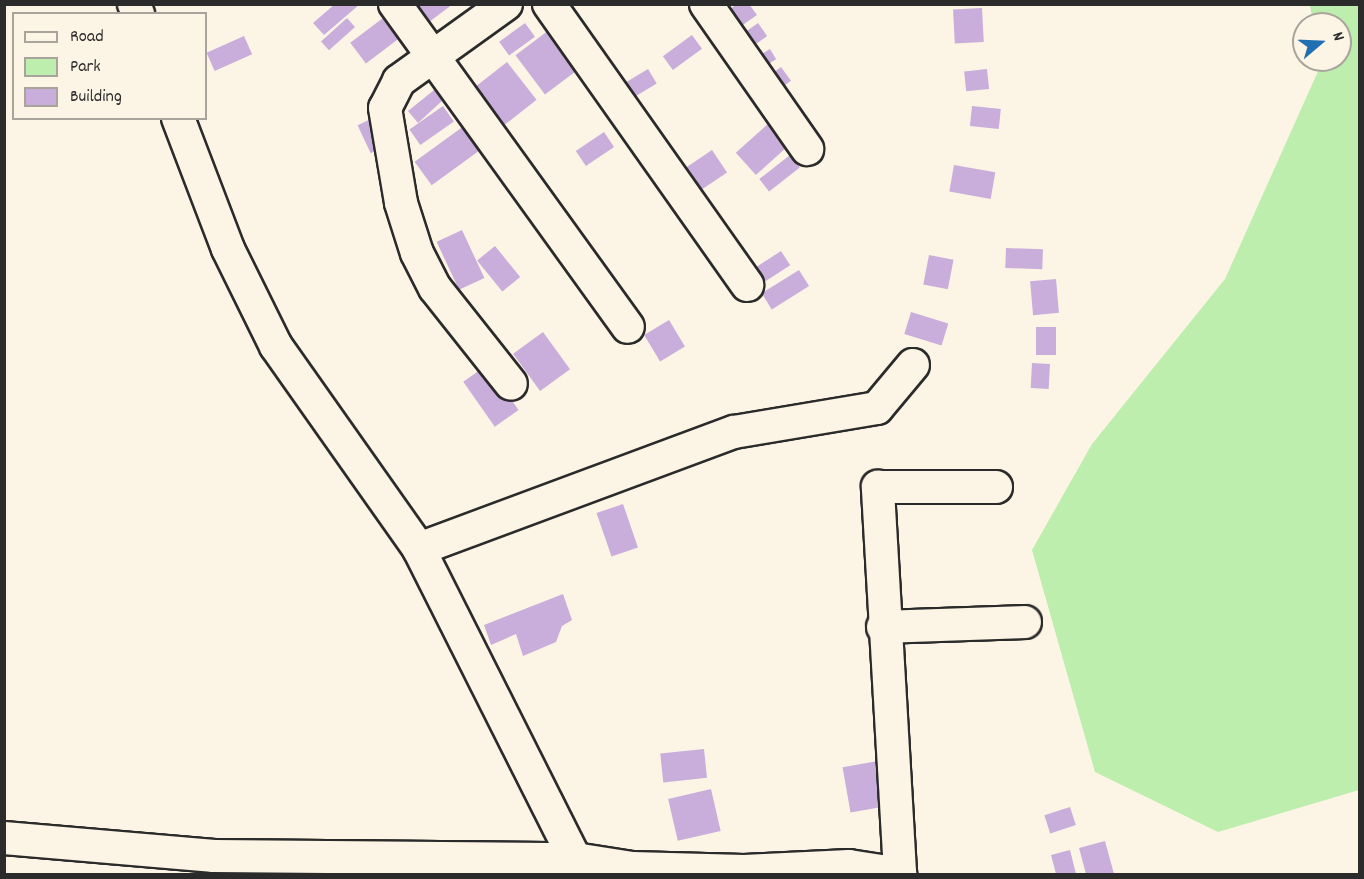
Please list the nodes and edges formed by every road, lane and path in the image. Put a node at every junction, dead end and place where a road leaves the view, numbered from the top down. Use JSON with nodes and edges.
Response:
{"nodes":[{"id":1,"x":395,"y":4,"type":"edge"},
{"id":2,"x":506,"y":4,"type":"edge"},
{"id":3,"x":549,"y":4,"type":"edge"},
{"id":4,"x":706,"y":4,"type":"edge"},
{"id":5,"x":434,"y":58,"type":"junction"},
{"id":6,"x":179,"y":120,"type":"edge"},
{"id":7,"x":807,"y":149,"type":"dead end"},
{"id":8,"x":747,"y":285,"type":"dead end"},
{"id":9,"x":628,"y":327,"type":"dead end"},
{"id":10,"x":913,"y":365,"type":"dead end"},
{"id":11,"x":511,"y":384,"type":"dead end"},
{"id":12,"x":996,"y":487,"type":"dead end"},
{"id":13,"x":419,"y":549,"type":"junction"},
{"id":14,"x":1025,"y":622,"type":"dead end"},
{"id":15,"x":883,"y":627,"type":"junction"},
{"id":16,"x":4,"y":838,"type":"edge"},
{"id":17,"x":214,"y":856,"type":"junction"},
{"id":18,"x":574,"y":859,"type":"junction"},
{"id":19,"x":900,"y":873,"type":"edge"},
{"id":20,"x":185,"y":874,"type":"edge"}],
"edges":[{"from":1,"to":5,"type":"street"},
{"from":2,"to":5,"type":"street"},
{"from":3,"to":8,"type":"street"},
{"from":4,"to":7,"type":"street"},
{"from":5,"to":9,"type":"street"},
{"from":5,"to":11,"type":"street"},
{"from":6,"to":13,"type":"street"},
{"from":10,"to":13,"type":"street"},
{"from":12,"to":15,"type":"street"},
{"from":13,"to":18,"type":"street"},
{"from":14,"to":15,"type":"street"},
{"from":15,"to":19,"type":"street"},
{"from":16,"to":17,"type":"street"},
{"from":17,"to":18,"type":"street"},
{"from":17,"to":20,"type":"street"},
{"from":18,"to":19,"type":"street"}]}
